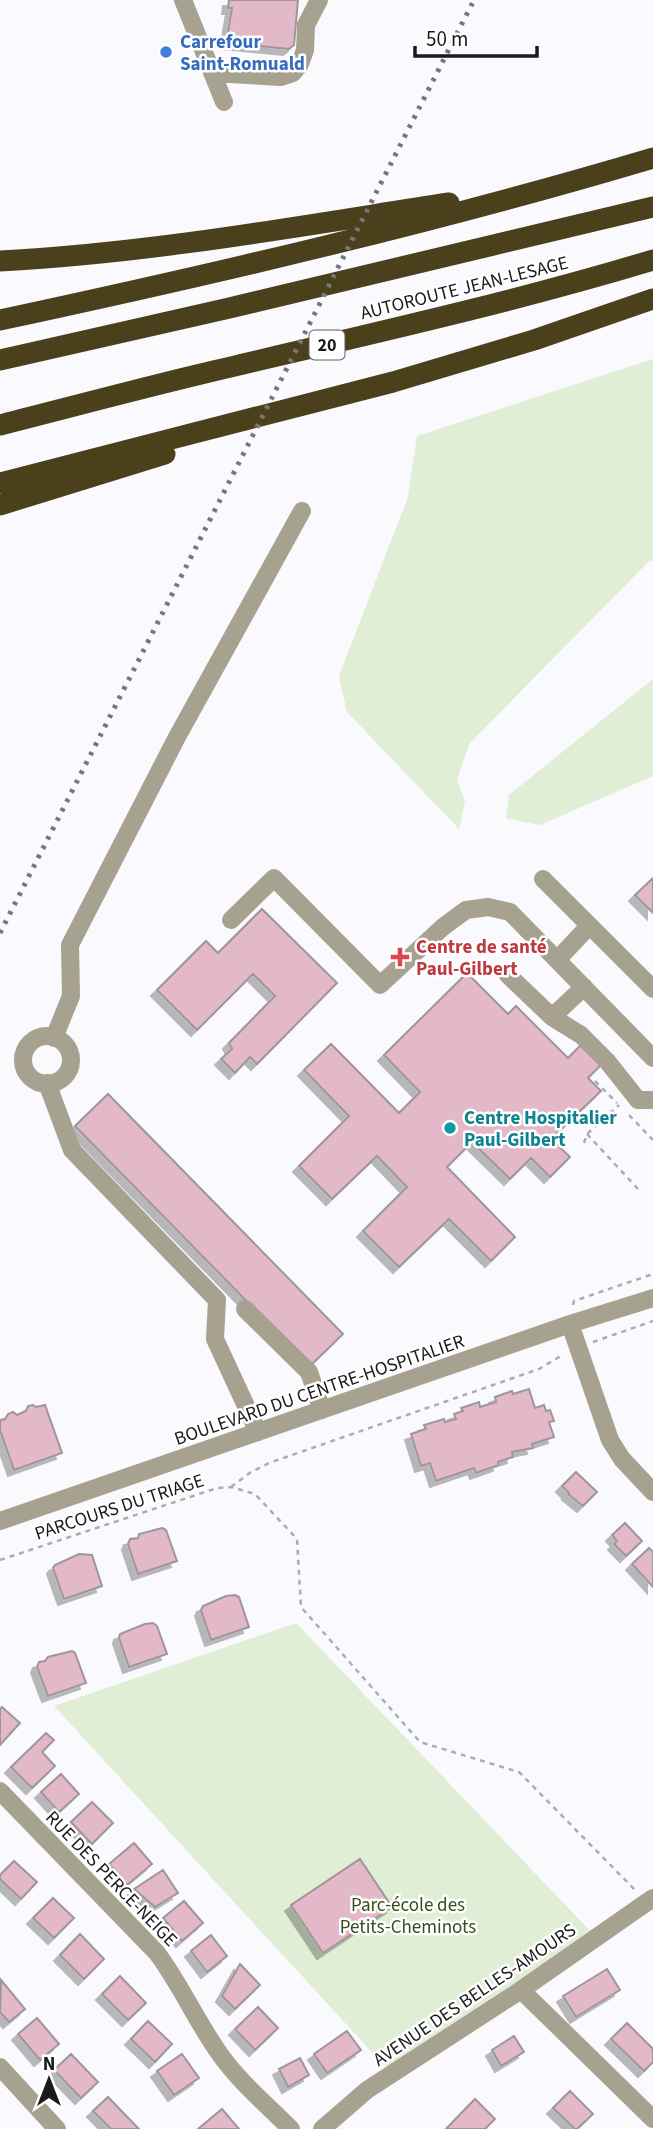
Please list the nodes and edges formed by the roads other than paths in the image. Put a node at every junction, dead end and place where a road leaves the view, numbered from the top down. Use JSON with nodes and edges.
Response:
{"nodes":[{"id":1,"x":183,"y":0,"type":"edge"},
{"id":2,"x":319,"y":0,"type":"edge"},
{"id":3,"x":212,"y":73,"type":"junction"},
{"id":4,"x":224,"y":102,"type":"dead end"},
{"id":5,"x":653,"y":158,"type":"edge"},
{"id":6,"x":565,"y":184,"type":"junction"},
{"id":7,"x":653,"y":207,"type":"edge"},
{"id":8,"x":653,"y":260,"type":"edge"},
{"id":9,"x":0,"y":261,"type":"edge"},
{"id":10,"x":653,"y":299,"type":"edge"},
{"id":11,"x":0,"y":320,"type":"edge"},
{"id":12,"x":0,"y":360,"type":"edge"},
{"id":13,"x":393,"y":382,"type":"junction"},
{"id":14,"x":0,"y":425,"type":"edge"},
{"id":15,"x":0,"y":483,"type":"edge"},
{"id":16,"x":0,"y":505,"type":"edge"},
{"id":17,"x":302,"y":511,"type":"dead end"},
{"id":18,"x":543,"y":879,"type":"dead end"},
{"id":19,"x":231,"y":920,"type":"dead end"},
{"id":20,"x":589,"y":926,"type":"junction"},
{"id":21,"x":557,"y":960,"type":"junction"},
{"id":22,"x":508,"y":975,"type":"dead end"},
{"id":23,"x":584,"y":987,"type":"junction"},
{"id":24,"x":653,"y":989,"type":"edge"},
{"id":25,"x":552,"y":1017,"type":"junction"},
{"id":26,"x":54,"y":1038,"type":"junction"},
{"id":27,"x":653,"y":1058,"type":"edge"},
{"id":28,"x":47,"y":1083,"type":"junction"},
{"id":29,"x":645,"y":1100,"type":"edge"},
{"id":30,"x":653,"y":1298,"type":"edge"},
{"id":31,"x":245,"y":1310,"type":"dead end"},
{"id":32,"x":570,"y":1324,"type":"junction"},
{"id":33,"x":322,"y":1410,"type":"junction"},
{"id":34,"x":258,"y":1432,"type":"junction"},
{"id":35,"x":653,"y":1492,"type":"edge"},
{"id":36,"x":0,"y":1521,"type":"edge"},
{"id":37,"x":0,"y":1791,"type":"edge"},
{"id":38,"x":645,"y":1895,"type":"edge"},
{"id":39,"x":521,"y":1990,"type":"junction"},
{"id":40,"x":0,"y":2067,"type":"edge"},
{"id":41,"x":653,"y":2119,"type":"edge"},
{"id":42,"x":57,"y":2129,"type":"edge"},
{"id":43,"x":291,"y":2129,"type":"edge"},
{"id":44,"x":322,"y":2129,"type":"edge"}],
"edges":[{"from":1,"to":3,"type":"street"},
{"from":2,"to":3,"type":"street"},
{"from":3,"to":4,"type":"street"},
{"from":5,"to":6,"type":"highway"},
{"from":6,"to":9,"type":"highway"},
{"from":6,"to":11,"type":"highway"},
{"from":7,"to":12,"type":"highway","name":"AUTOROUTE JEAN-LESAGE"},
{"from":8,"to":14,"type":"highway","name":"AUTOROUTE JEAN-LESAGE","number":"20"},
{"from":10,"to":13,"type":"highway"},
{"from":13,"to":15,"type":"highway"},
{"from":13,"to":16,"type":"highway"},
{"from":17,"to":26,"type":"street"},
{"from":18,"to":20,"type":"street"},
{"from":19,"to":21,"type":"street"},
{"from":20,"to":21,"type":"street"},
{"from":20,"to":24,"type":"street"},
{"from":21,"to":23,"type":"street"},
{"from":22,"to":25,"type":"street"},
{"from":23,"to":25,"type":"street"},
{"from":23,"to":27,"type":"street"},
{"from":25,"to":29,"type":"street"},
{"from":26,"to":28,"type":"street"},
{"from":26,"to":28,"type":"street"},
{"from":28,"to":34,"type":"street"},
{"from":30,"to":32,"type":"street","name":"BOULEVARD DU CENTRE-HOSPITALIER"},
{"from":31,"to":33,"type":"street"},
{"from":32,"to":33,"type":"street","name":"BOULEVARD DU CENTRE-HOSPITALIER"},
{"from":32,"to":35,"type":"street"},
{"from":33,"to":34,"type":"street","name":"BOULEVARD DU CENTRE-HOSPITALIER"},
{"from":34,"to":36,"type":"street","name":"BOULEVARD DU CENTRE-HOSPITALIER"},
{"from":37,"to":43,"type":"street","name":"RUE DES PERCE-NEIGE"},
{"from":38,"to":39,"type":"street","name":"AVENUE DES BELLES-AMOURS"},
{"from":39,"to":41,"type":"street"},
{"from":39,"to":44,"type":"street","name":"AVENUE DES BELLES-AMOURS"},
{"from":40,"to":42,"type":"street"}]}
